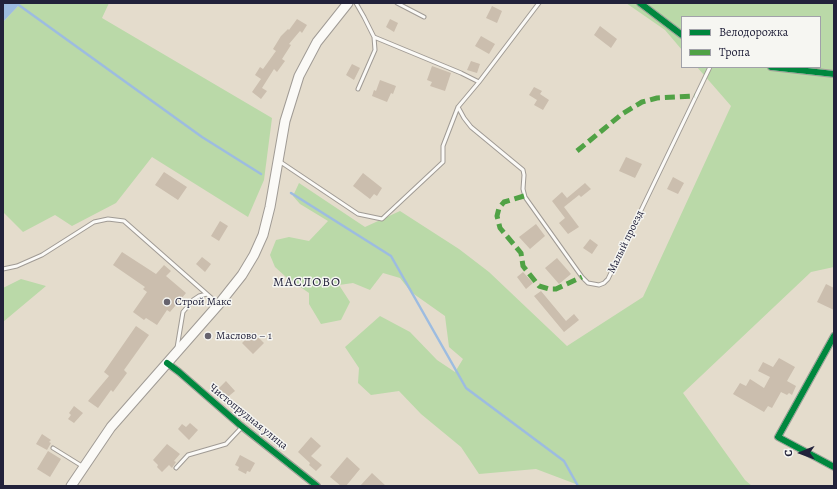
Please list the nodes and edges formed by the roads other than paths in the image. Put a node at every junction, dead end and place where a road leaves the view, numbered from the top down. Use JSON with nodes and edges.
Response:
{"nodes":[{"id":1,"x":348,"y":3,"type":"edge"},
{"id":2,"x":356,"y":3,"type":"edge"},
{"id":3,"x":397,"y":3,"type":"edge"},
{"id":4,"x":539,"y":3,"type":"edge"},
{"id":5,"x":640,"y":3,"type":"edge"},
{"id":6,"x":424,"y":17,"type":"dead end"},
{"id":7,"x":681,"y":34,"type":"edge"},
{"id":8,"x":374,"y":37,"type":"junction"},
{"id":9,"x":710,"y":68,"type":"edge"},
{"id":10,"x":780,"y":68,"type":"edge"},
{"id":11,"x":834,"y":74,"type":"edge"},
{"id":12,"x":479,"y":82,"type":"junction"},
{"id":13,"x":358,"y":89,"type":"dead end"},
{"id":14,"x":458,"y":107,"type":"junction"},
{"id":15,"x":278,"y":160,"type":"junction"},
{"id":16,"x":3,"y":269,"type":"edge"},
{"id":17,"x":207,"y":294,"type":"junction"},
{"id":18,"x":219,"y":304,"type":"junction"},
{"id":19,"x":834,"y":336,"type":"edge"},
{"id":20,"x":176,"y":352,"type":"junction"},
{"id":21,"x":167,"y":363,"type":"junction"},
{"id":22,"x":242,"y":427,"type":"junction"},
{"id":23,"x":53,"y":448,"type":"dead end"},
{"id":24,"x":83,"y":467,"type":"junction"},
{"id":25,"x":834,"y":467,"type":"edge"},
{"id":26,"x":176,"y":468,"type":"dead end"},
{"id":27,"x":71,"y":486,"type":"edge"},
{"id":28,"x":317,"y":486,"type":"edge"}],
"edges":[{"from":1,"to":15,"type":"main road"},
{"from":2,"to":8,"type":"lane"},
{"from":3,"to":6,"type":"lane"},
{"from":4,"to":12,"type":"lane"},
{"from":5,"to":7,"type":"street"},
{"from":8,"to":12,"type":"lane"},
{"from":8,"to":13,"type":"lane"},
{"from":9,"to":14,"type":"lane","name":"Малый проезд"},
{"from":10,"to":11,"type":"street"},
{"from":12,"to":14,"type":"lane"},
{"from":14,"to":15,"type":"lane"},
{"from":15,"to":18,"type":"main road"},
{"from":16,"to":17,"type":"lane"},
{"from":17,"to":18,"type":"lane"},
{"from":17,"to":20,"type":"lane"},
{"from":18,"to":20,"type":"main road"},
{"from":19,"to":25,"type":"street"},
{"from":20,"to":21,"type":"main road"},
{"from":21,"to":22,"type":"street","name":"Чистопрудная улица"},
{"from":21,"to":24,"type":"main road"},
{"from":22,"to":26,"type":"lane"},
{"from":22,"to":28,"type":"street","name":"Чистопрудная улица"},
{"from":23,"to":24,"type":"lane"},
{"from":24,"to":27,"type":"main road"}]}
